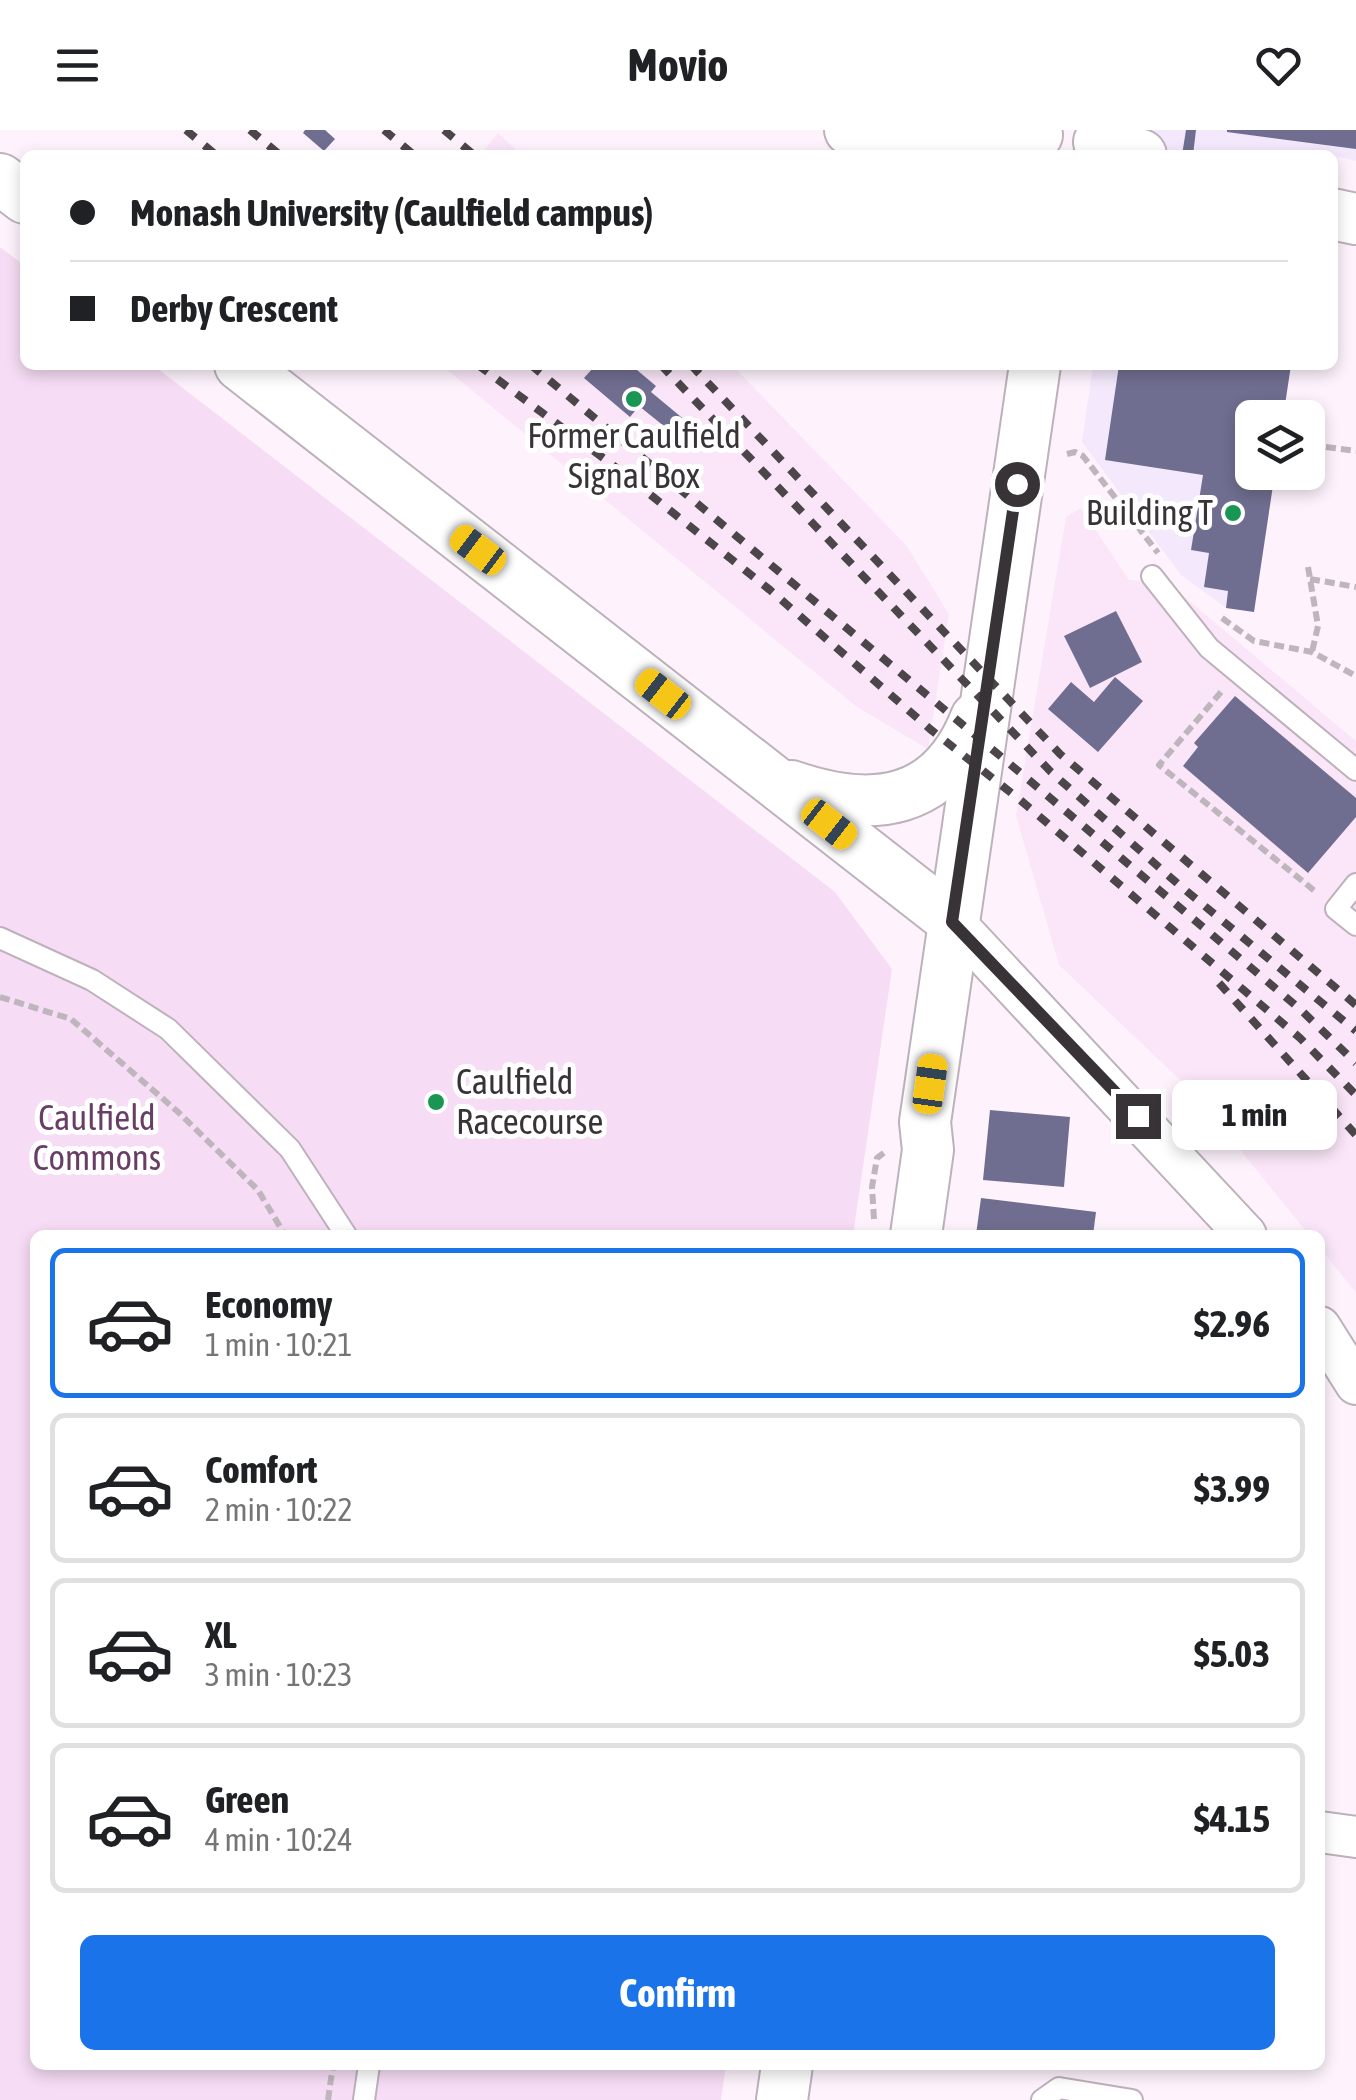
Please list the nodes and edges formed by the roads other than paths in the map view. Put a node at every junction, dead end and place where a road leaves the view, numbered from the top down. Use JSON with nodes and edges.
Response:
{"nodes":[{"id":1,"x":860,"y":132,"type":"edge"},
{"id":2,"x":1074,"y":139,"type":"edge"},
{"id":3,"x":907,"y":150,"type":"edge"},
{"id":4,"x":0,"y":179,"type":"edge"},
{"id":5,"x":20,"y":194,"type":"edge"},
{"id":6,"x":246,"y":370,"type":"edge"},
{"id":7,"x":1034,"y":370,"type":"edge"},
{"id":8,"x":1152,"y":576,"type":"dead end"},
{"id":9,"x":987,"y":688,"type":"junction"},
{"id":10,"x":1356,"y":770,"type":"edge"},
{"id":11,"x":772,"y":779,"type":"junction"},
{"id":12,"x":1356,"y":884,"type":"edge"},
{"id":13,"x":952,"y":922,"type":"junction"},
{"id":14,"x":1356,"y":925,"type":"edge"},
{"id":15,"x":0,"y":938,"type":"edge"},
{"id":16,"x":343,"y":1230,"type":"edge"},
{"id":17,"x":917,"y":1230,"type":"edge"},
{"id":18,"x":1241,"y":1230,"type":"edge"},
{"id":19,"x":1325,"y":1335,"type":"edge"},
{"id":20,"x":1356,"y":1384,"type":"edge"},
{"id":21,"x":1325,"y":1833,"type":"edge"},
{"id":22,"x":1356,"y":1837,"type":"edge"},
{"id":23,"x":368,"y":2070,"type":"edge"},
{"id":24,"x":786,"y":2070,"type":"edge"},
{"id":25,"x":364,"y":2100,"type":"edge"},
{"id":26,"x":782,"y":2100,"type":"edge"},
{"id":27,"x":1042,"y":2100,"type":"edge"},
{"id":28,"x":1132,"y":2100,"type":"edge"}],
"edges":[{"from":1,"to":2,"type":"street"},
{"from":1,"to":3,"type":"street"},
{"from":4,"to":5,"type":"street"},
{"from":6,"to":11,"type":"street"},
{"from":7,"to":9,"type":"street"},
{"from":8,"to":10,"type":"lane"},
{"from":9,"to":11,"type":"street"},
{"from":9,"to":13,"type":"street"},
{"from":11,"to":13,"type":"street"},
{"from":12,"to":14,"type":"lane"},
{"from":13,"to":17,"type":"street"},
{"from":13,"to":18,"type":"street"},
{"from":15,"to":16,"type":"lane"},
{"from":19,"to":20,"type":"street"},
{"from":21,"to":22,"type":"street"},
{"from":23,"to":25,"type":"lane"},
{"from":24,"to":26,"type":"street"},
{"from":27,"to":28,"type":"lane"}]}
